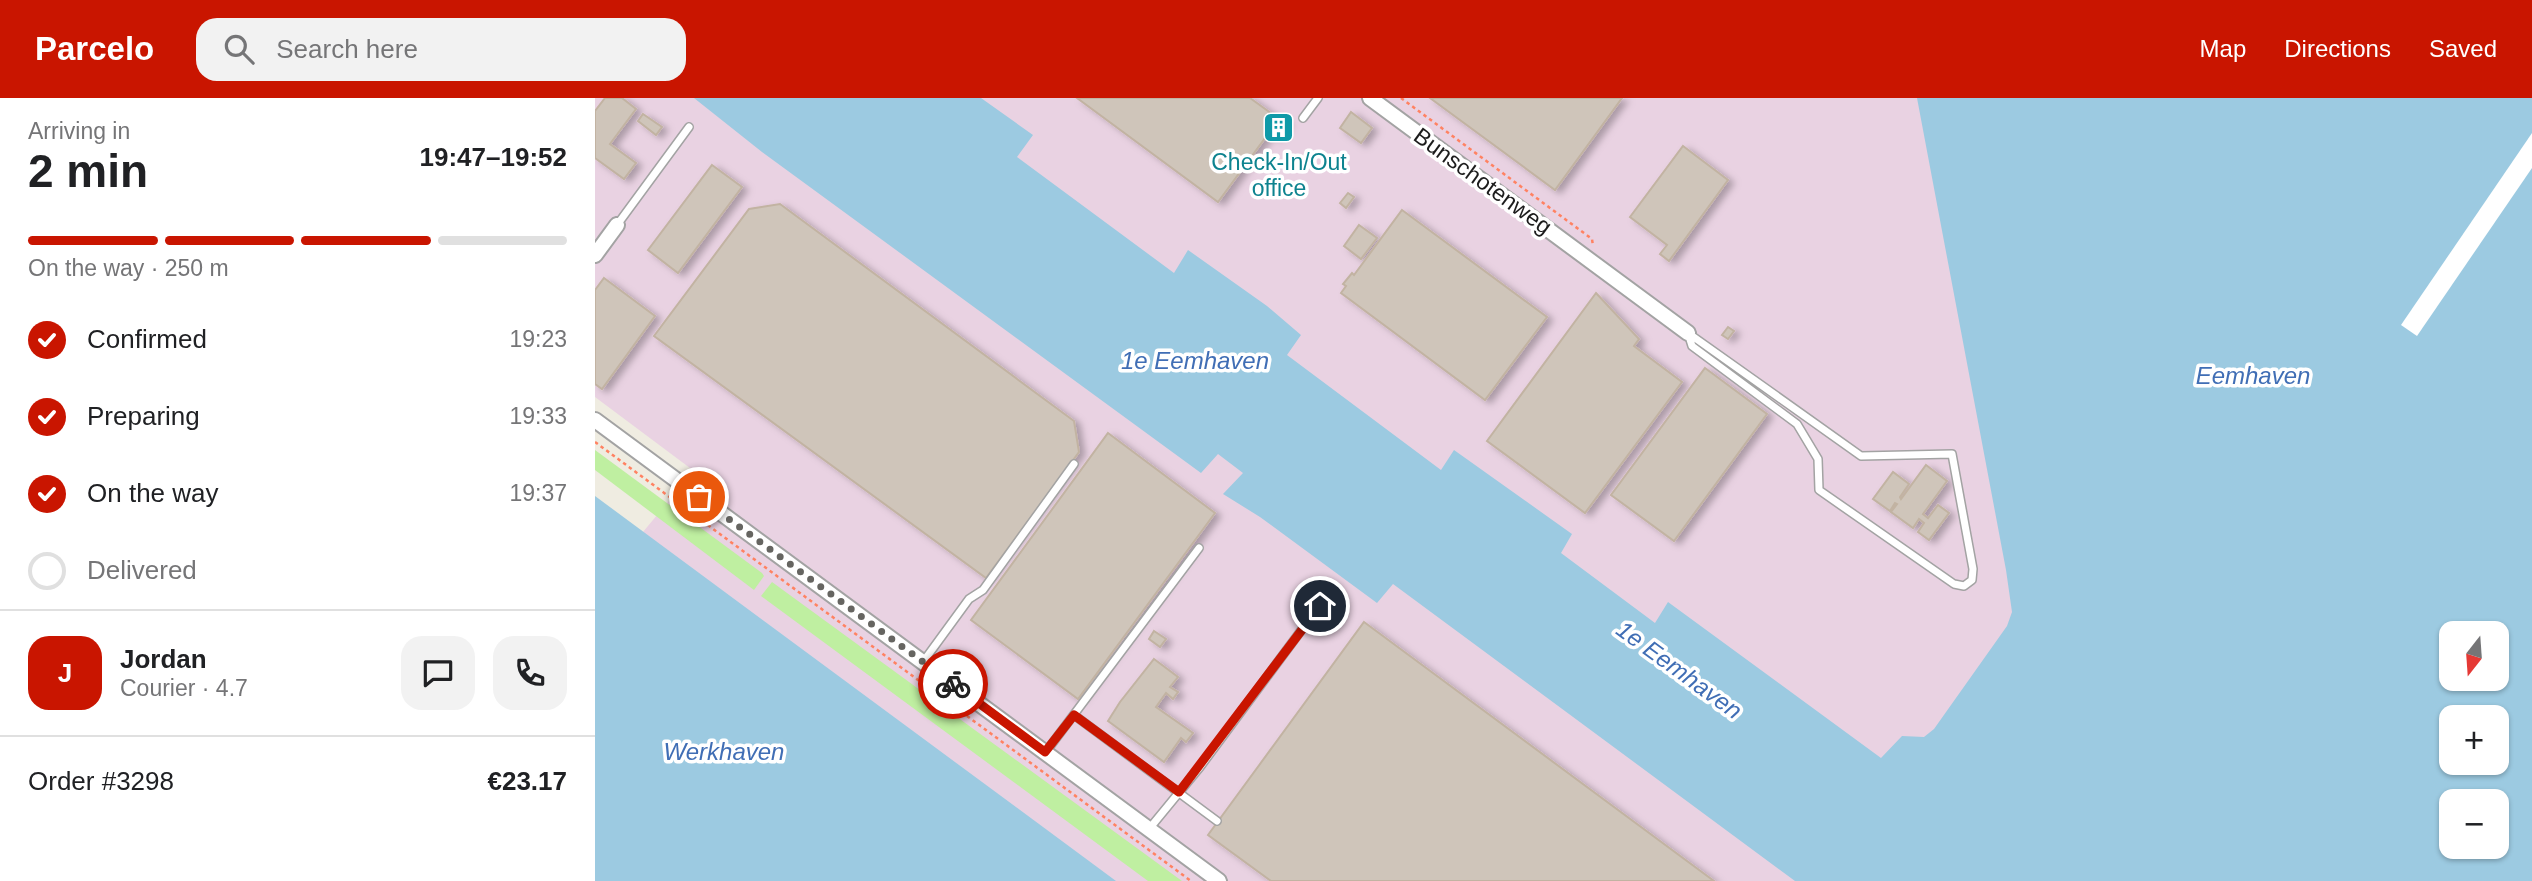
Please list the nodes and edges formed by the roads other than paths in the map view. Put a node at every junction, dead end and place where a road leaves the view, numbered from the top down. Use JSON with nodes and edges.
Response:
{"nodes":[{"id":1,"x":1318,"y":98,"type":"edge"},
{"id":2,"x":1370,"y":98,"type":"edge"},
{"id":3,"x":1303,"y":118,"type":"dead end"},
{"id":4,"x":689,"y":127,"type":"dead end"},
{"id":5,"x":617,"y":225,"type":"joint"},
{"id":6,"x":595,"y":255,"type":"edge"},
{"id":7,"x":1688,"y":333,"type":"junction"},
{"id":8,"x":595,"y":420,"type":"edge"},
{"id":9,"x":1074,"y":464,"type":"dead end"},
{"id":10,"x":1199,"y":548,"type":"dead end"},
{"id":11,"x":1320,"y":606,"type":"dead end"},
{"id":12,"x":923,"y":662,"type":"junction"},
{"id":13,"x":1074,"y":715,"type":"junction"},
{"id":14,"x":1045,"y":752,"type":"junction"},
{"id":15,"x":1179,"y":792,"type":"junction"},
{"id":16,"x":1217,"y":821,"type":"dead end"},
{"id":17,"x":1149,"y":829,"type":"junction"},
{"id":18,"x":1219,"y":881,"type":"edge"}],
"edges":[{"from":1,"to":3,"type":"lane"},
{"from":2,"to":7,"type":"street","name":"Bunschotenweg"},
{"from":4,"to":5,"type":"lane"},
{"from":5,"to":6,"type":"street"},
{"from":7,"to":7,"type":"lane"},
{"from":8,"to":12,"type":"street"},
{"from":9,"to":12,"type":"lane"},
{"from":10,"to":13,"type":"lane"},
{"from":11,"to":15,"type":"lane"},
{"from":12,"to":14,"type":"street"},
{"from":13,"to":14,"type":"lane"},
{"from":13,"to":15,"type":"lane"},
{"from":14,"to":17,"type":"street"},
{"from":15,"to":16,"type":"lane"},
{"from":15,"to":17,"type":"lane"},
{"from":17,"to":18,"type":"street"}]}
